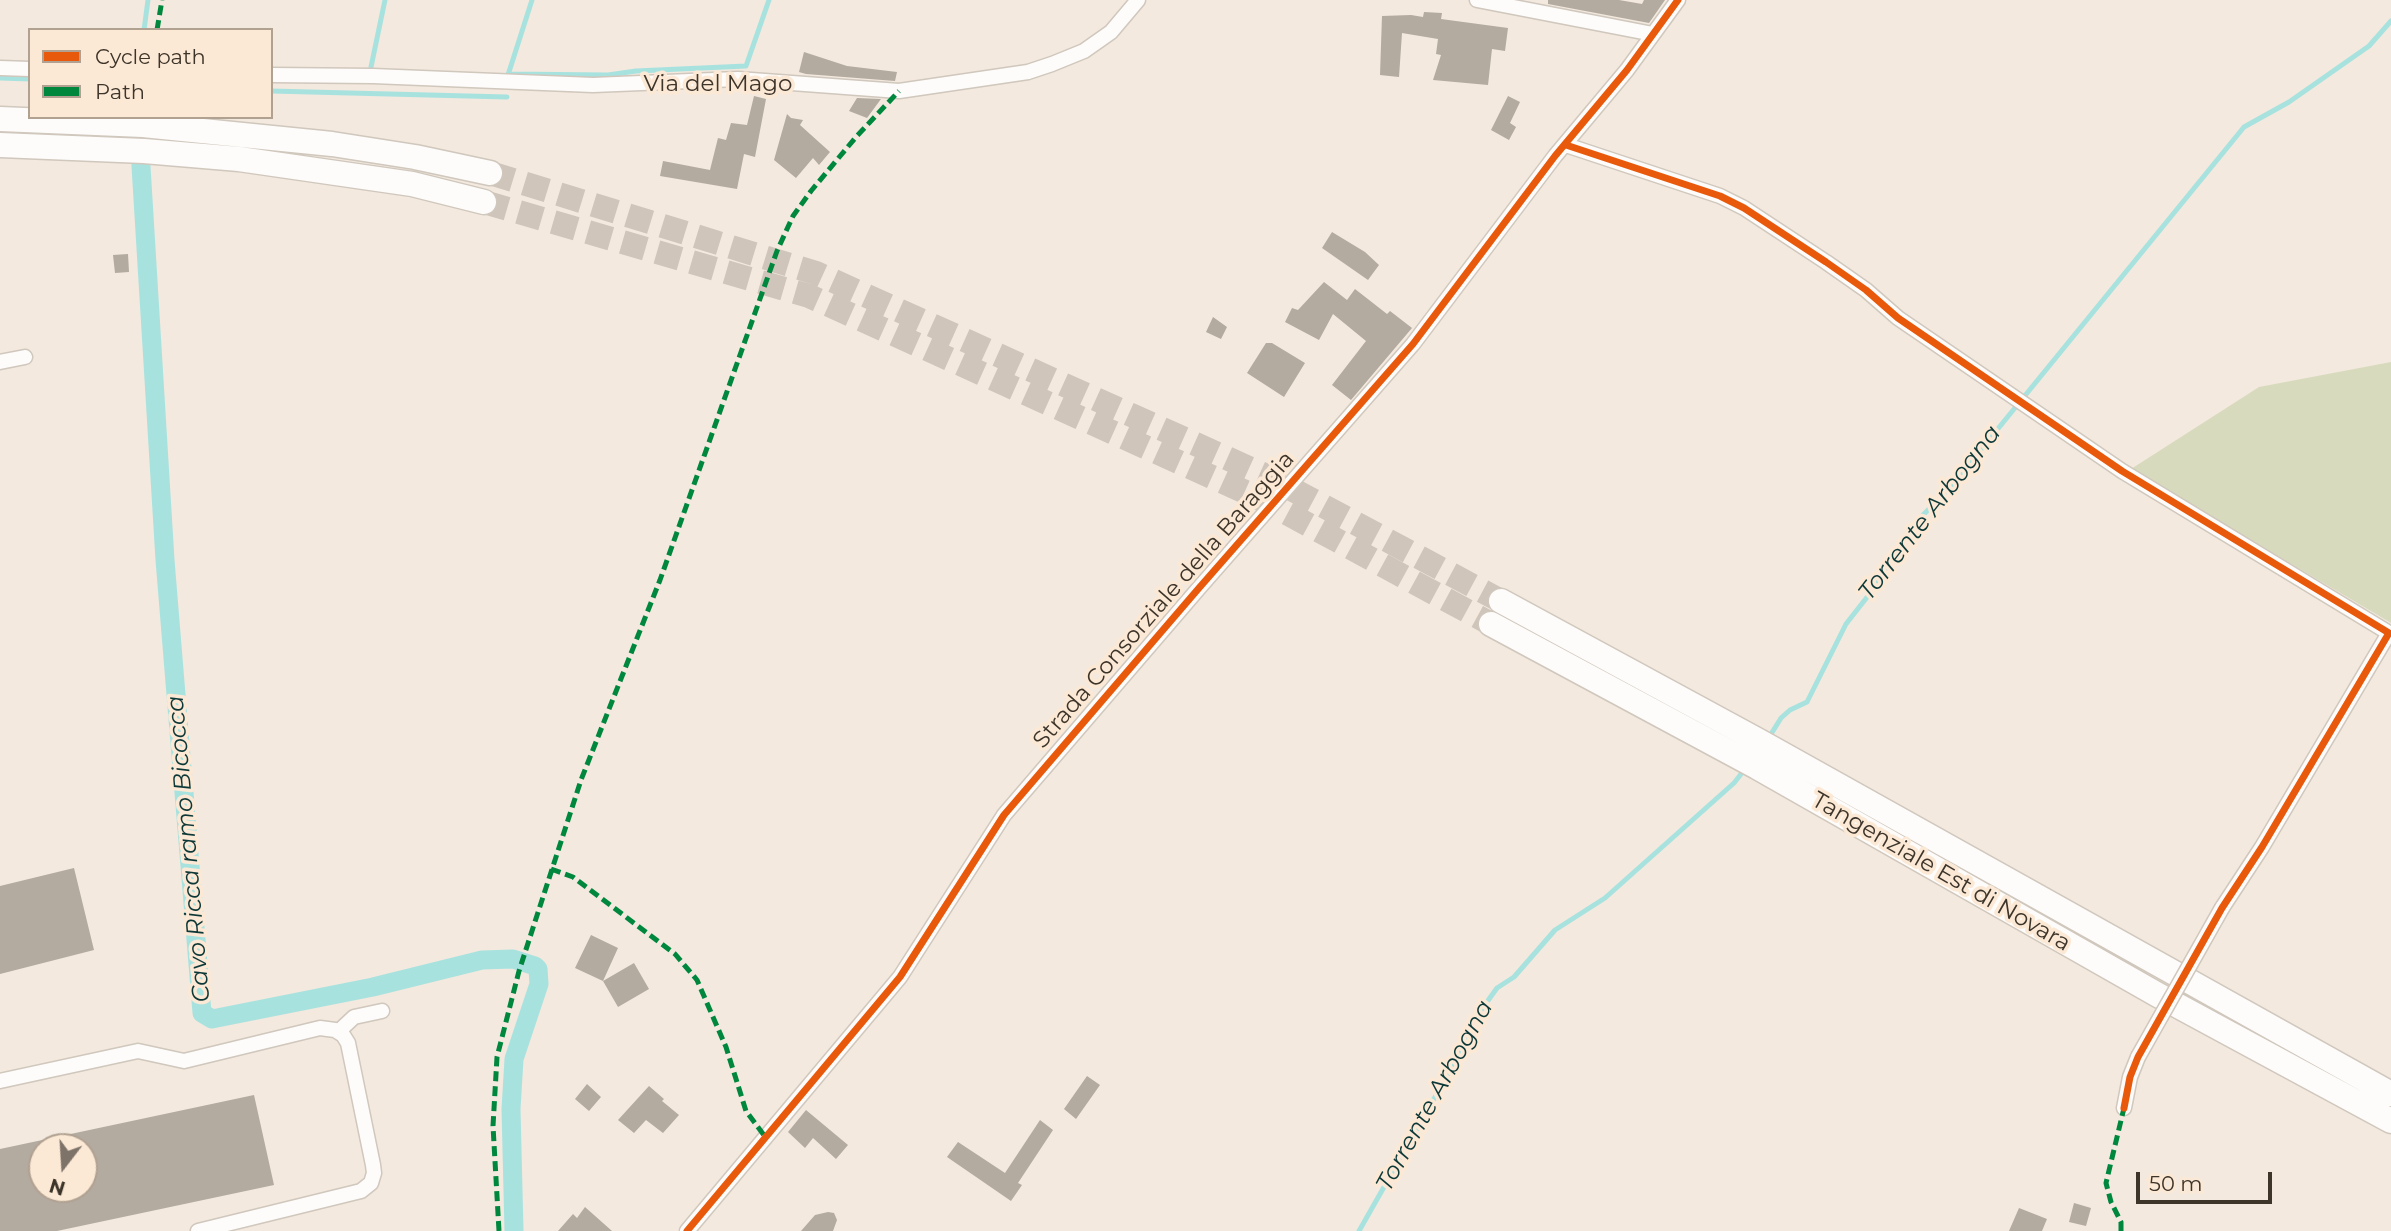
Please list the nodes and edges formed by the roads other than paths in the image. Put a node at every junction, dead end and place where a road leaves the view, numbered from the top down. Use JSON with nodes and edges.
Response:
{"nodes":[{"id":1,"x":1138,"y":0,"type":"edge"},
{"id":2,"x":1477,"y":0,"type":"edge"},
{"id":3,"x":1678,"y":0,"type":"edge"},
{"id":4,"x":1653,"y":34,"type":"junction"},
{"id":5,"x":0,"y":68,"type":"edge"},
{"id":6,"x":28,"y":69,"type":"edge"},
{"id":7,"x":273,"y":75,"type":"edge"},
{"id":8,"x":0,"y":119,"type":"edge"},
{"id":9,"x":0,"y":145,"type":"edge"},
{"id":10,"x":1566,"y":145,"type":"junction"},
{"id":11,"x":490,"y":173,"type":"tunnel mouth"},
{"id":12,"x":484,"y":202,"type":"tunnel mouth"},
{"id":13,"x":25,"y":357,"type":"dead end"},
{"id":14,"x":0,"y":362,"type":"edge"},
{"id":15,"x":1501,"y":601,"type":"tunnel mouth"},
{"id":16,"x":1491,"y":624,"type":"tunnel mouth"},
{"id":17,"x":1757,"y":754,"type":"junction"},
{"id":18,"x":382,"y":1012,"type":"dead end"},
{"id":19,"x":338,"y":1032,"type":"junction"},
{"id":20,"x":0,"y":1081,"type":"edge"},
{"id":21,"x":2391,"y":1094,"type":"edge"},
{"id":22,"x":2124,"y":1108,"type":"dead end"},
{"id":23,"x":2391,"y":1121,"type":"edge"},
{"id":24,"x":198,"y":1231,"type":"edge"},
{"id":25,"x":687,"y":1231,"type":"edge"}],
"edges":[{"from":1,"to":7,"type":"street","name":"Via del Mago"},
{"from":2,"to":4,"type":"street"},
{"from":3,"to":4,"type":"street","name":"Strada Consorziale della Baraggia"},
{"from":4,"to":10,"type":"street","name":"Strada Consorziale della Baraggia"},
{"from":5,"to":6,"type":"street"},
{"from":8,"to":11,"type":"highway"},
{"from":9,"to":12,"type":"highway"},
{"from":10,"to":22,"type":"street","bridge":true},
{"from":10,"to":25,"type":"street","name":"Strada Consorziale della Baraggia"},
{"from":13,"to":14,"type":"street"},
{"from":15,"to":17,"type":"highway","name":"Tangenziale Est di Novara"},
{"from":16,"to":17,"type":"highway","name":"Tangenziale Est di Novara"},
{"from":17,"to":21,"type":"highway","name":"Tangenziale Est di Novara"},
{"from":17,"to":23,"type":"highway","name":"Tangenziale Est di Novara"},
{"from":18,"to":19,"type":"street"},
{"from":19,"to":20,"type":"street"},
{"from":19,"to":24,"type":"street"}]}
